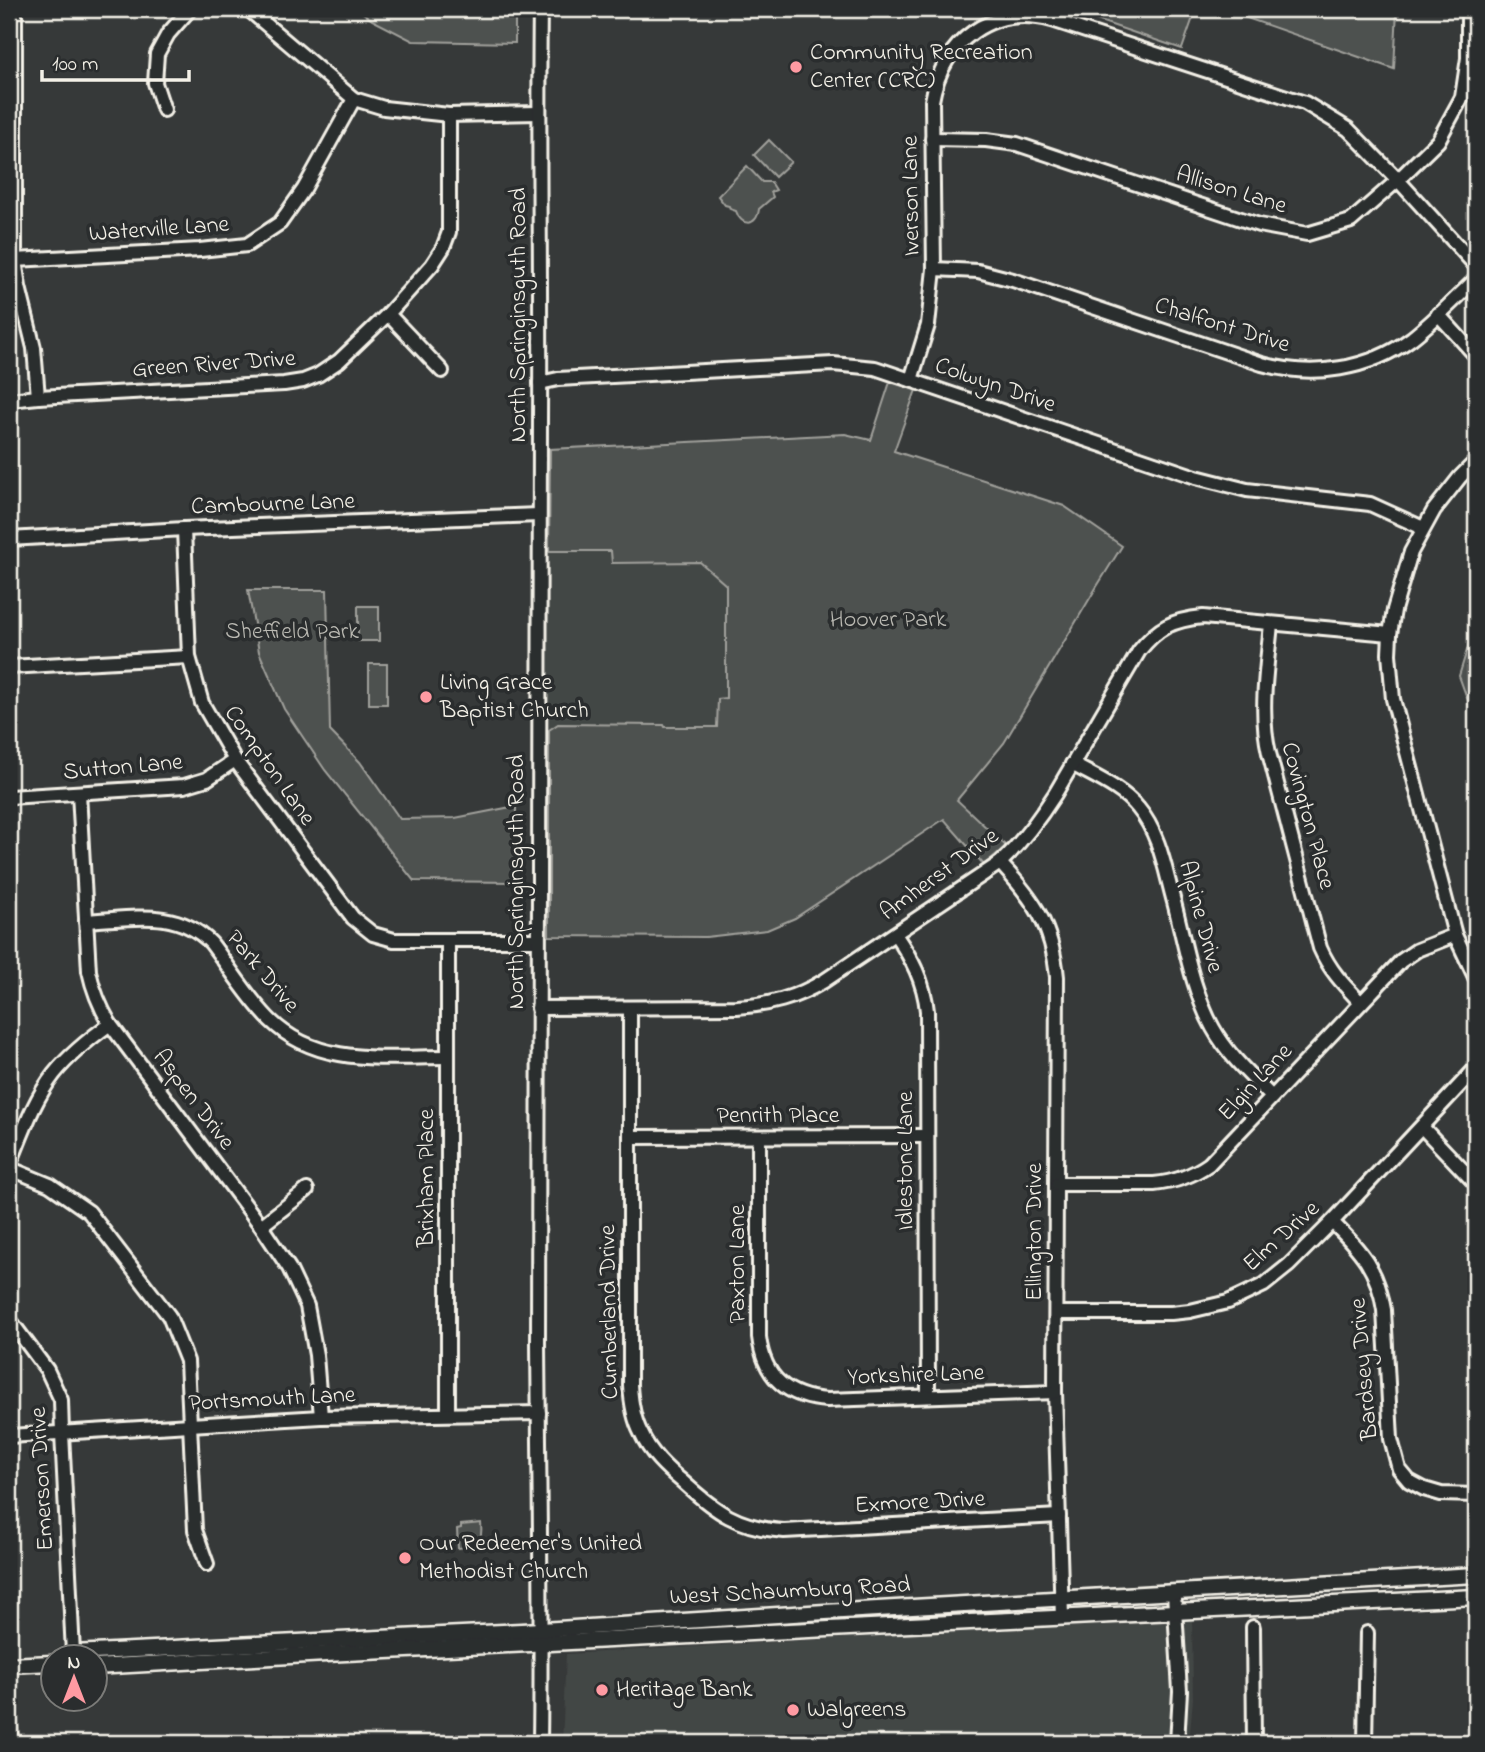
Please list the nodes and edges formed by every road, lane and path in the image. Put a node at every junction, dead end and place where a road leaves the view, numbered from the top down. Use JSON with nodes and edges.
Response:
{"nodes":[{"id":1,"x":15,"y":9,"type":"edge"},
{"id":2,"x":190,"y":9,"type":"edge"},
{"id":3,"x":248,"y":9,"type":"edge"},
{"id":4,"x":540,"y":9,"type":"edge"},
{"id":5,"x":1468,"y":9,"type":"edge"},
{"id":6,"x":354,"y":99,"type":"junction"},
{"id":7,"x":164,"y":110,"type":"dead end"},
{"id":8,"x":539,"y":113,"type":"junction"},
{"id":9,"x":449,"y":115,"type":"junction"},
{"id":10,"x":932,"y":139,"type":"junction"},
{"id":11,"x":1398,"y":180,"type":"junction"},
{"id":12,"x":15,"y":260,"type":"junction"},
{"id":13,"x":1476,"y":266,"type":"edge"},
{"id":14,"x":934,"y":269,"type":"junction"},
{"id":15,"x":1476,"y":279,"type":"edge"},
{"id":16,"x":388,"y":314,"type":"junction"},
{"id":17,"x":1438,"y":314,"type":"junction"},
{"id":18,"x":1476,"y":356,"type":"edge"},
{"id":19,"x":442,"y":371,"type":"dead end"},
{"id":20,"x":911,"y":380,"type":"junction"},
{"id":21,"x":540,"y":383,"type":"junction"},
{"id":22,"x":38,"y":397,"type":"junction"},
{"id":23,"x":9,"y":400,"type":"edge"},
{"id":24,"x":1476,"y":461,"type":"edge"},
{"id":25,"x":539,"y":515,"type":"junction"},
{"id":26,"x":1423,"y":527,"type":"junction"},
{"id":27,"x":184,"y":529,"type":"junction"},
{"id":28,"x":9,"y":539,"type":"edge"},
{"id":29,"x":1271,"y":624,"type":"junction"},
{"id":30,"x":1390,"y":634,"type":"junction"},
{"id":31,"x":189,"y":657,"type":"junction"},
{"id":32,"x":9,"y":667,"type":"edge"},
{"id":33,"x":235,"y":760,"type":"junction"},
{"id":34,"x":1072,"y":764,"type":"junction"},
{"id":35,"x":79,"y":793,"type":"junction"},
{"id":36,"x":9,"y":797,"type":"edge"},
{"id":37,"x":1000,"y":863,"type":"junction"},
{"id":38,"x":86,"y":921,"type":"junction"},
{"id":39,"x":895,"y":934,"type":"junction"},
{"id":40,"x":1454,"y":935,"type":"junction"},
{"id":41,"x":538,"y":940,"type":"junction"},
{"id":42,"x":448,"y":941,"type":"junction"},
{"id":43,"x":1476,"y":979,"type":"edge"},
{"id":44,"x":1361,"y":1003,"type":"junction"},
{"id":45,"x":538,"y":1008,"type":"junction"},
{"id":46,"x":630,"y":1008,"type":"junction"},
{"id":47,"x":110,"y":1024,"type":"junction"},
{"id":48,"x":447,"y":1057,"type":"junction"},
{"id":49,"x":1476,"y":1068,"type":"edge"},
{"id":50,"x":1272,"y":1097,"type":"junction"},
{"id":51,"x":1422,"y":1127,"type":"junction"},
{"id":52,"x":927,"y":1136,"type":"junction"},
{"id":53,"x":630,"y":1137,"type":"junction"},
{"id":54,"x":759,"y":1137,"type":"junction"},
{"id":55,"x":9,"y":1167,"type":"edge"},
{"id":56,"x":1057,"y":1184,"type":"junction"},
{"id":57,"x":1476,"y":1184,"type":"edge"},
{"id":58,"x":307,"y":1190,"type":"dead end"},
{"id":59,"x":1332,"y":1222,"type":"junction"},
{"id":60,"x":261,"y":1226,"type":"junction"},
{"id":61,"x":1056,"y":1313,"type":"junction"},
{"id":62,"x":9,"y":1319,"type":"edge"},
{"id":63,"x":782,"y":1385,"type":"joint"},
{"id":64,"x":1055,"y":1392,"type":"junction"},
{"id":65,"x":928,"y":1396,"type":"junction"},
{"id":66,"x":538,"y":1413,"type":"junction"},
{"id":67,"x":448,"y":1414,"type":"junction"},
{"id":68,"x":321,"y":1418,"type":"junction"},
{"id":69,"x":191,"y":1425,"type":"junction"},
{"id":70,"x":61,"y":1433,"type":"junction"},
{"id":71,"x":9,"y":1436,"type":"edge"},
{"id":72,"x":1476,"y":1495,"type":"edge"},
{"id":73,"x":1059,"y":1516,"type":"junction"},
{"id":74,"x":784,"y":1531,"type":"joint"},
{"id":75,"x":207,"y":1564,"type":"dead end"},
{"id":76,"x":1476,"y":1575,"type":"edge"},
{"id":77,"x":1174,"y":1593,"type":"junction"},
{"id":78,"x":1476,"y":1597,"type":"edge"},
{"id":79,"x":1060,"y":1600,"type":"junction"},
{"id":80,"x":1175,"y":1612,"type":"junction"},
{"id":81,"x":1062,"y":1618,"type":"junction"},
{"id":82,"x":1253,"y":1627,"type":"dead end"},
{"id":83,"x":1367,"y":1633,"type":"dead end"},
{"id":84,"x":542,"y":1637,"type":"junction"},
{"id":85,"x":70,"y":1644,"type":"edge"},
{"id":86,"x":108,"y":1654,"type":"edge"},
{"id":87,"x":38,"y":1664,"type":"edge"},
{"id":88,"x":9,"y":1665,"type":"edge"},
{"id":89,"x":108,"y":1666,"type":"edge"},
{"id":90,"x":9,"y":1712,"type":"edge"},
{"id":91,"x":11,"y":1743,"type":"edge"},
{"id":92,"x":540,"y":1743,"type":"edge"},
{"id":93,"x":1177,"y":1743,"type":"edge"},
{"id":94,"x":1254,"y":1743,"type":"edge"},
{"id":95,"x":1365,"y":1743,"type":"edge"}],
"edges":[{"from":1,"to":12,"type":"street"},
{"from":2,"to":7,"type":"street"},
{"from":3,"to":6,"type":"street"},
{"from":4,"to":8,"type":"street","name":"North Springinsguth Road"},
{"from":5,"to":11,"type":"street","name":"Allison Lane"},
{"from":6,"to":9,"type":"street"},
{"from":6,"to":12,"type":"street","name":"Waterville Lane"},
{"from":8,"to":9,"type":"street"},
{"from":8,"to":21,"type":"street","name":"North Springinsguth Road"},
{"from":9,"to":16,"type":"street","name":"Green River Drive"},
{"from":10,"to":11,"type":"street","name":"Allison Lane"},
{"from":10,"to":11,"type":"street","name":"Iverson Lane"},
{"from":10,"to":14,"type":"street","name":"Iverson Lane"},
{"from":11,"to":13,"type":"street","name":"Iverson Lane"},
{"from":12,"to":22,"type":"street"},
{"from":14,"to":17,"type":"street","name":"Chalfont Drive"},
{"from":14,"to":20,"type":"street","name":"Iverson Lane"},
{"from":15,"to":17,"type":"street","name":"Chalfont Drive"},
{"from":16,"to":19,"type":"street"},
{"from":16,"to":22,"type":"street","name":"Green River Drive"},
{"from":17,"to":18,"type":"street"},
{"from":20,"to":21,"type":"street","name":"Colwyn Drive"},
{"from":20,"to":26,"type":"street","name":"Colwyn Drive"},
{"from":21,"to":25,"type":"street","name":"North Springinsguth Road"},
{"from":22,"to":23,"type":"street","name":"Green River Drive"},
{"from":24,"to":26,"type":"street"},
{"from":25,"to":27,"type":"street","name":"Cambourne Lane"},
{"from":25,"to":41,"type":"street","name":"North Springinsguth Road"},
{"from":26,"to":30,"type":"street"},
{"from":27,"to":28,"type":"street","name":"Cambourne Lane"},
{"from":27,"to":31,"type":"street","name":"Compton Lane"},
{"from":29,"to":30,"type":"street","name":"Amherst Drive"},
{"from":29,"to":34,"type":"street","name":"Amherst Drive"},
{"from":29,"to":44,"type":"street","name":"Covington Place"},
{"from":30,"to":40,"type":"street"},
{"from":31,"to":32,"type":"street"},
{"from":31,"to":33,"type":"street","name":"Compton Lane"},
{"from":33,"to":35,"type":"street","name":"Sutton Lane"},
{"from":33,"to":42,"type":"street","name":"Compton Lane"},
{"from":34,"to":37,"type":"street","name":"Amherst Drive"},
{"from":34,"to":50,"type":"street","name":"Alpine Drive"},
{"from":35,"to":36,"type":"street","name":"Sutton Lane"},
{"from":35,"to":38,"type":"street","name":"Aspen Drive"},
{"from":37,"to":39,"type":"street","name":"Amherst Drive"},
{"from":37,"to":56,"type":"street","name":"Ellington Drive"},
{"from":38,"to":47,"type":"street","name":"Aspen Drive"},
{"from":38,"to":48,"type":"street","name":"Park Drive"},
{"from":39,"to":46,"type":"street","name":"Amherst Drive"},
{"from":39,"to":52,"type":"street","name":"Idlestone Lane"},
{"from":40,"to":43,"type":"street"},
{"from":40,"to":44,"type":"street","name":"Elgin Lane"},
{"from":41,"to":42,"type":"street"},
{"from":41,"to":45,"type":"street","name":"North Springinsguth Road"},
{"from":42,"to":48,"type":"street","name":"Brixham Place"},
{"from":44,"to":50,"type":"street","name":"Elgin Lane"},
{"from":45,"to":46,"type":"street","name":"Amherst Drive"},
{"from":45,"to":66,"type":"street","name":"North Springinsguth Road"},
{"from":46,"to":53,"type":"street","name":"Cumberland Drive"},
{"from":47,"to":55,"type":"street"},
{"from":47,"to":60,"type":"street","name":"Aspen Drive"},
{"from":48,"to":67,"type":"street","name":"Brixham Place"},
{"from":49,"to":51,"type":"street","name":"Elm Drive"},
{"from":50,"to":56,"type":"street","name":"Elgin Lane"},
{"from":51,"to":57,"type":"street"},
{"from":51,"to":59,"type":"street","name":"Elm Drive"},
{"from":52,"to":54,"type":"street","name":"Penrith Place"},
{"from":52,"to":65,"type":"street","name":"Idlestone Lane"},
{"from":53,"to":54,"type":"street","name":"Penrith Place"},
{"from":53,"to":74,"type":"street","name":"Cumberland Drive"},
{"from":54,"to":63,"type":"street","name":"Paxton Lane"},
{"from":55,"to":69,"type":"street"},
{"from":56,"to":61,"type":"street","name":"Ellington Drive"},
{"from":58,"to":60,"type":"street"},
{"from":59,"to":61,"type":"street","name":"Elm Drive"},
{"from":59,"to":72,"type":"street","name":"Bardsey Drive"},
{"from":60,"to":68,"type":"street","name":"Aspen Drive"},
{"from":61,"to":64,"type":"street","name":"Ellington Drive"},
{"from":62,"to":70,"type":"street","name":"Emerson Drive"},
{"from":63,"to":65,"type":"street","name":"Yorkshire Lane"},
{"from":64,"to":65,"type":"street","name":"Yorkshire Lane"},
{"from":64,"to":73,"type":"street","name":"Ellington Drive"},
{"from":66,"to":67,"type":"street","name":"Portsmouth Lane"},
{"from":66,"to":84,"type":"street","name":"North Springinsguth Road"},
{"from":67,"to":68,"type":"street","name":"Portsmouth Lane"},
{"from":68,"to":69,"type":"street","name":"Portsmouth Lane"},
{"from":69,"to":70,"type":"street","name":"Portsmouth Lane"},
{"from":69,"to":75,"type":"street"},
{"from":70,"to":71,"type":"street","name":"Portsmouth Lane"},
{"from":70,"to":85,"type":"street","name":"Emerson Drive"},
{"from":73,"to":74,"type":"street","name":"Exmore Drive"},
{"from":73,"to":79,"type":"street","name":"Ellington Drive"},
{"from":76,"to":77,"type":"main road","name":"West Schaumburg Road"},
{"from":77,"to":79,"type":"main road","name":"West Schaumburg Road"},
{"from":77,"to":80,"type":"street"},
{"from":78,"to":80,"type":"main road","name":"West Schaumburg Road"},
{"from":79,"to":81,"type":"street","name":"Ellington Drive"},
{"from":79,"to":84,"type":"main road","name":"West Schaumburg Road"},
{"from":80,"to":81,"type":"main road","name":"West Schaumburg Road"},
{"from":80,"to":93,"type":"street"},
{"from":81,"to":84,"type":"main road","name":"West Schaumburg Road"},
{"from":82,"to":94,"type":"street"},
{"from":83,"to":95,"type":"street"},
{"from":84,"to":86,"type":"main road","name":"West Schaumburg Road"},
{"from":84,"to":89,"type":"main road","name":"West Schaumburg Road"},
{"from":84,"to":92,"type":"street","name":"North Springinsguth Road"},
{"from":87,"to":88,"type":"main road"},
{"from":90,"to":91,"type":"street"}]}
